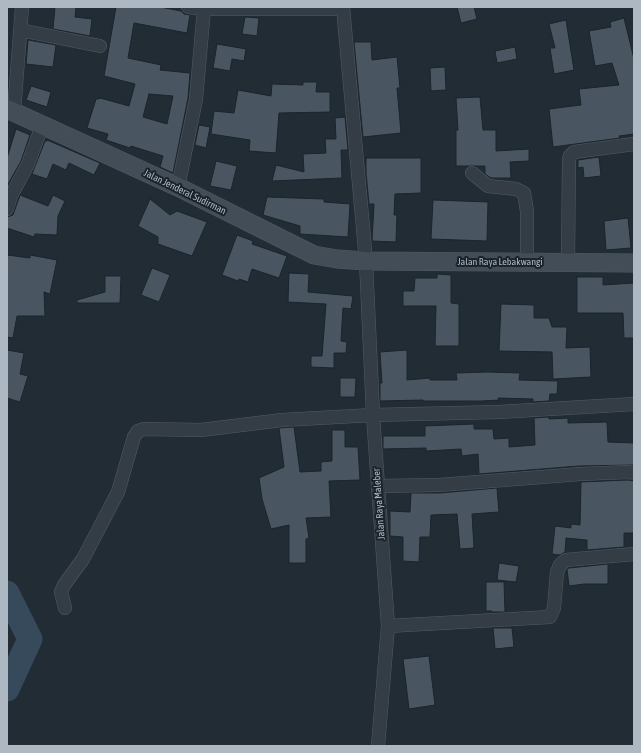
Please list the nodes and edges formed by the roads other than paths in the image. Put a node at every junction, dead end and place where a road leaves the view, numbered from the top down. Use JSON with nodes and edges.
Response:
{"nodes":[{"id":1,"x":22,"y":7,"type":"edge"},
{"id":2,"x":188,"y":7,"type":"edge"},
{"id":3,"x":343,"y":8,"type":"edge"},
{"id":4,"x":204,"y":9,"type":"junction"},
{"id":5,"x":20,"y":30,"type":"junction"},
{"id":6,"x":100,"y":46,"type":"dead end"},
{"id":7,"x":10,"y":111,"type":"edge"},
{"id":8,"x":42,"y":126,"type":"junction"},
{"id":9,"x":634,"y":144,"type":"edge"},
{"id":10,"x":472,"y":173,"type":"dead end"},
{"id":11,"x":178,"y":187,"type":"junction"},
{"id":12,"x":7,"y":209,"type":"edge"},
{"id":13,"x":366,"y":261,"type":"junction"},
{"id":14,"x":527,"y":262,"type":"junction"},
{"id":15,"x":568,"y":263,"type":"junction"},
{"id":16,"x":634,"y":263,"type":"edge"},
{"id":17,"x":634,"y":404,"type":"edge"},
{"id":18,"x":372,"y":415,"type":"junction"},
{"id":19,"x":634,"y":473,"type":"edge"},
{"id":20,"x":378,"y":486,"type":"junction"},
{"id":21,"x":634,"y":554,"type":"edge"},
{"id":22,"x":65,"y":608,"type":"dead end"},
{"id":23,"x":388,"y":626,"type":"junction"},
{"id":24,"x":378,"y":746,"type":"edge"}],
"edges":[{"from":1,"to":5,"type":"street"},
{"from":2,"to":4,"type":"street"},
{"from":3,"to":4,"type":"street"},
{"from":3,"to":13,"type":"street","name":"Jalan Raya Maleber"},
{"from":4,"to":11,"type":"street"},
{"from":5,"to":6,"type":"street"},
{"from":5,"to":7,"type":"street"},
{"from":7,"to":8,"type":"main road","name":"Jalan Jenderal Sudirman"},
{"from":8,"to":11,"type":"main road","name":"Jalan Jenderal Sudirman"},
{"from":8,"to":12,"type":"street"},
{"from":9,"to":15,"type":"street"},
{"from":10,"to":14,"type":"street"},
{"from":11,"to":13,"type":"main road","name":"Jalan Jenderal Sudirman"},
{"from":13,"to":14,"type":"main road","name":"Jalan Raya Lebakwangi"},
{"from":13,"to":18,"type":"street","name":"Jalan Raya Maleber"},
{"from":14,"to":15,"type":"main road","name":"Jalan Raya Lebakwangi"},
{"from":15,"to":16,"type":"main road","name":"Jalan Raya Lebakwangi"},
{"from":17,"to":18,"type":"street"},
{"from":18,"to":20,"type":"street","name":"Jalan Raya Maleber"},
{"from":18,"to":22,"type":"street"},
{"from":19,"to":20,"type":"street"},
{"from":20,"to":23,"type":"street","name":"Jalan Raya Maleber"},
{"from":21,"to":23,"type":"street"},
{"from":23,"to":24,"type":"street","name":"Jalan Raya Maleber"}]}
